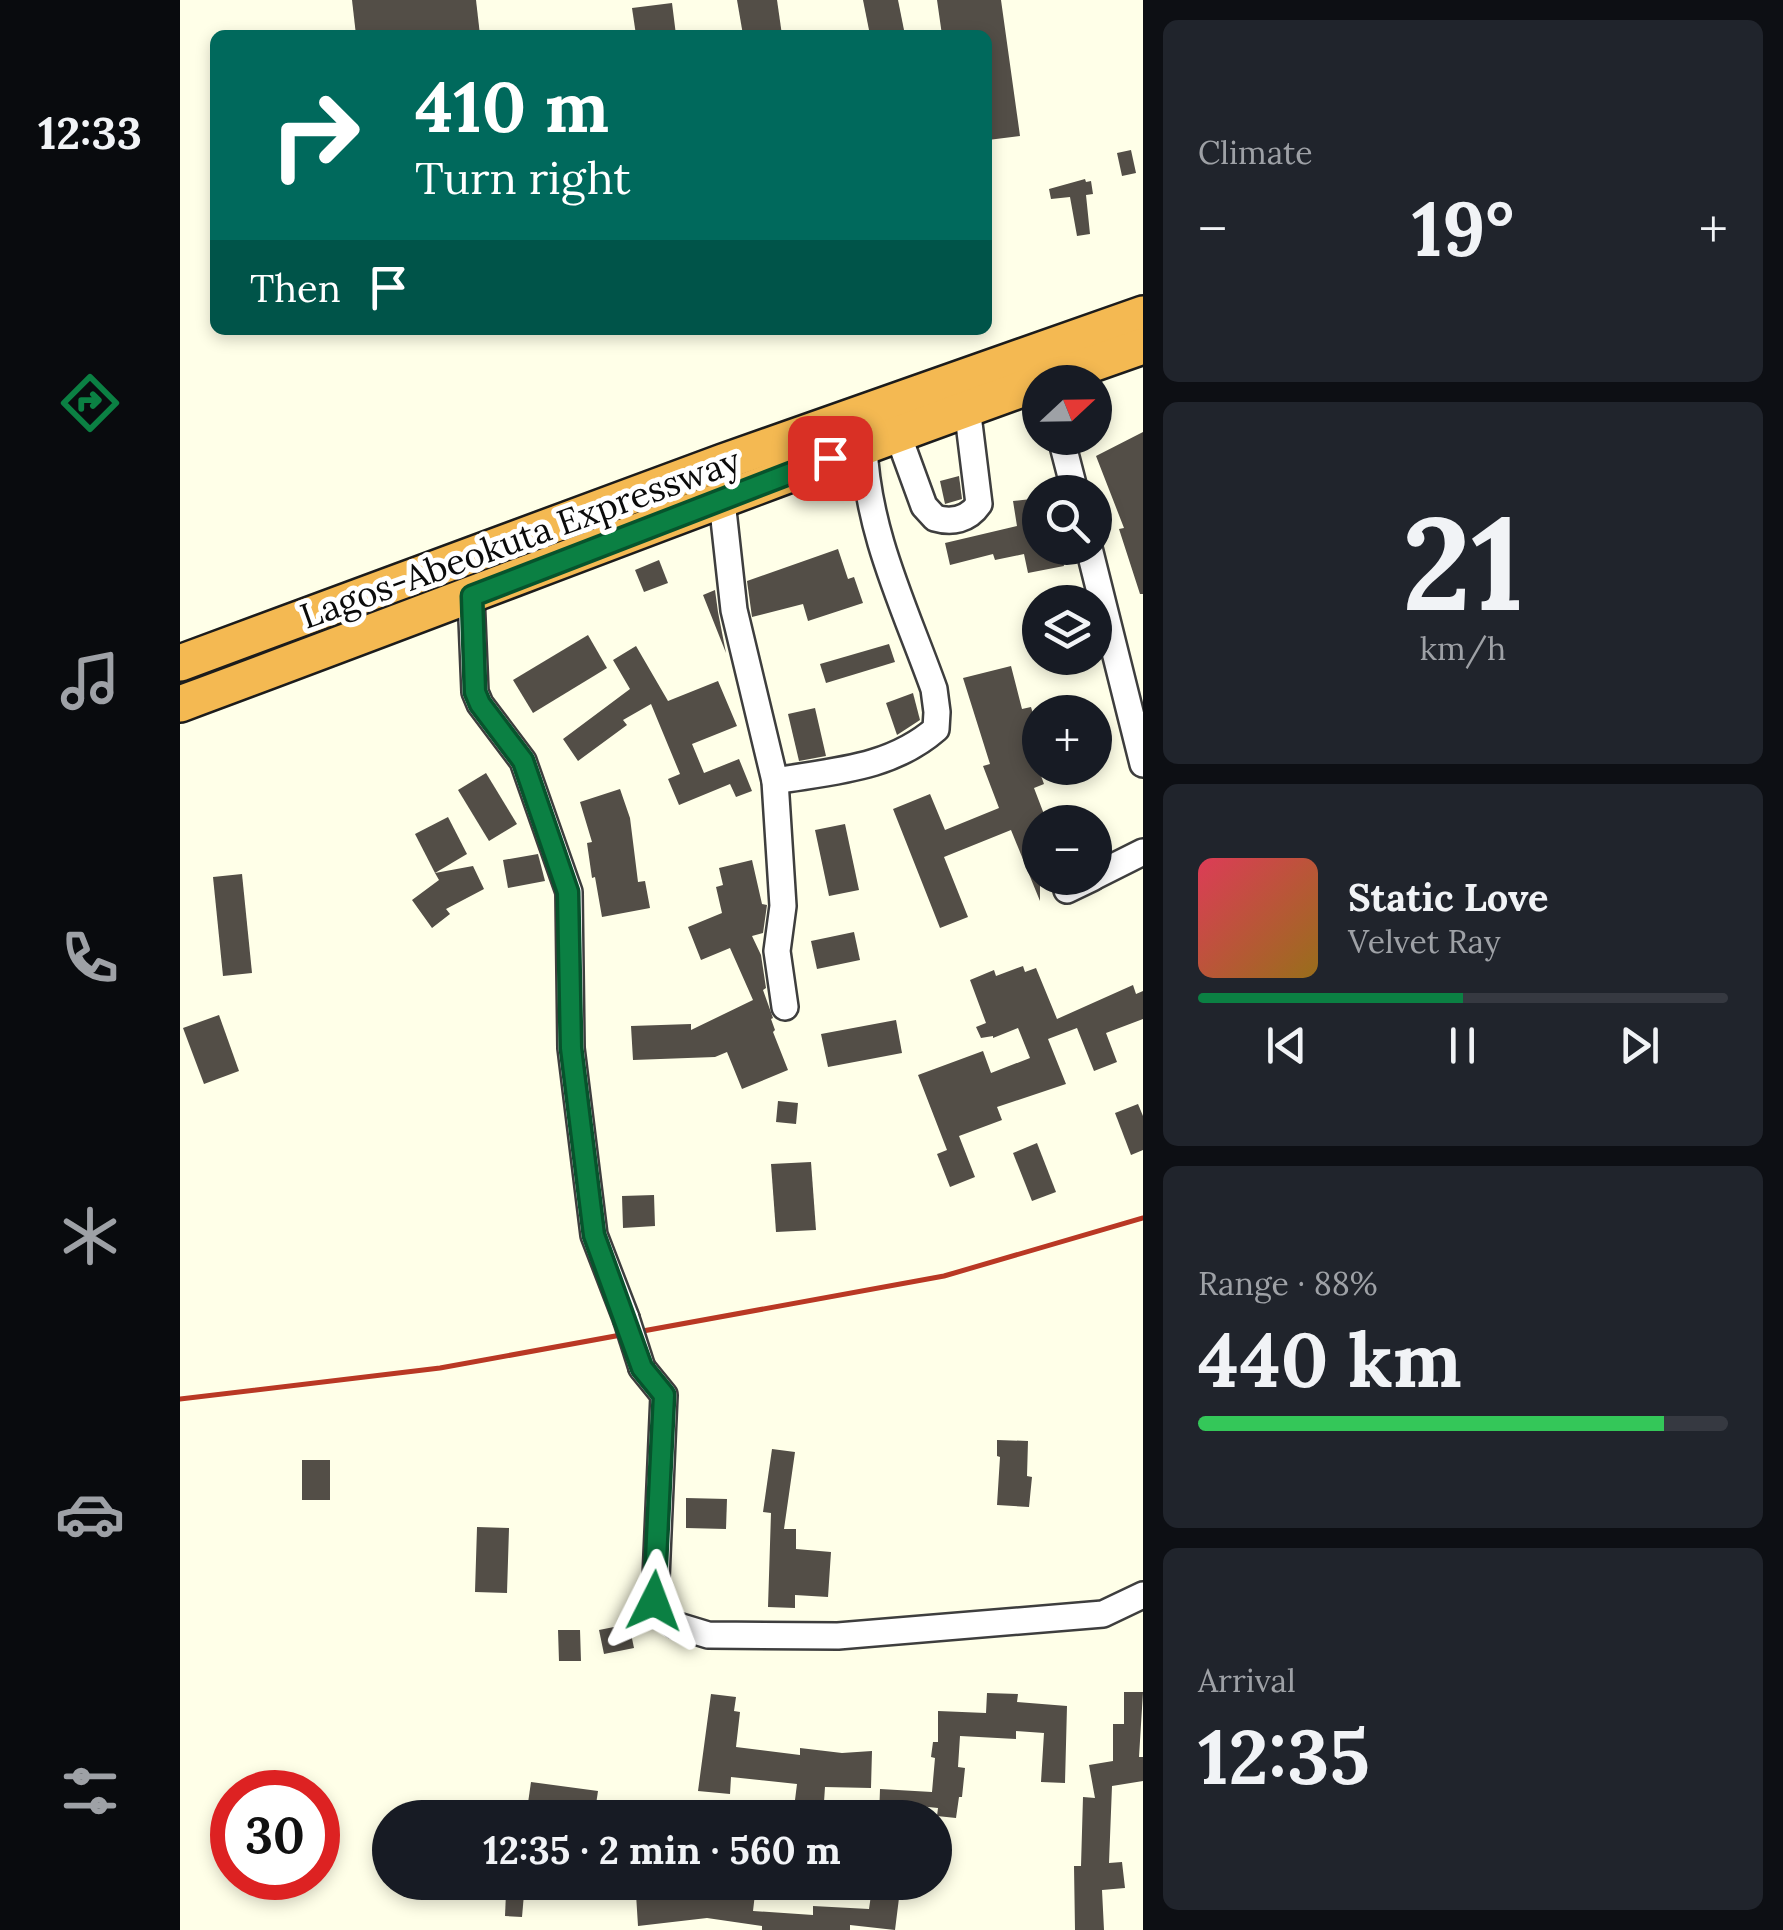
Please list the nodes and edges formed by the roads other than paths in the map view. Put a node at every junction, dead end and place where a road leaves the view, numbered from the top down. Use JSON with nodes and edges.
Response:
{"nodes":[{"id":1,"x":1143,"y":314,"type":"edge"},
{"id":2,"x":1143,"y":346,"type":"edge"},
{"id":3,"x":1092,"y":365,"type":"edge"},
{"id":4,"x":1022,"y":389,"type":"edge"},
{"id":5,"x":967,"y":407,"type":"junction"},
{"id":6,"x":897,"y":432,"type":"junction"},
{"id":7,"x":864,"y":445,"type":"junction"},
{"id":8,"x":722,"y":501,"type":"junction"},
{"id":9,"x":1093,"y":565,"type":"edge"},
{"id":10,"x":472,"y":596,"type":"junction"},
{"id":11,"x":180,"y":664,"type":"edge"},
{"id":12,"x":180,"y":704,"type":"edge"},
{"id":13,"x":1143,"y":764,"type":"edge"},
{"id":14,"x":776,"y":781,"type":"junction"},
{"id":15,"x":1143,"y":852,"type":"edge"},
{"id":16,"x":1112,"y":868,"type":"edge"},
{"id":17,"x":785,"y":1007,"type":"dead end"},
{"id":18,"x":1143,"y":1595,"type":"edge"}],
"edges":[{"from":1,"to":11,"type":"highway","name":"Lagos-Abeokuta Expressway"},
{"from":2,"to":3,"type":"highway","name":"Lagos-Abeokuta Expressway"},
{"from":4,"to":5,"type":"highway","name":"Lagos-Abeokuta Expressway"},
{"from":5,"to":6,"type":"highway","name":"Lagos-Abeokuta Expressway"},
{"from":5,"to":6,"type":"street"},
{"from":6,"to":7,"type":"highway","name":"Lagos-Abeokuta Expressway"},
{"from":7,"to":8,"type":"highway","name":"Lagos-Abeokuta Expressway"},
{"from":7,"to":14,"type":"street"},
{"from":8,"to":10,"type":"highway","name":"Lagos-Abeokuta Expressway"},
{"from":8,"to":14,"type":"street"},
{"from":9,"to":13,"type":"street"},
{"from":10,"to":12,"type":"highway","name":"Lagos-Abeokuta Expressway"},
{"from":10,"to":18,"type":"street","bridge":true},
{"from":14,"to":17,"type":"street"},
{"from":15,"to":16,"type":"street"}]}
